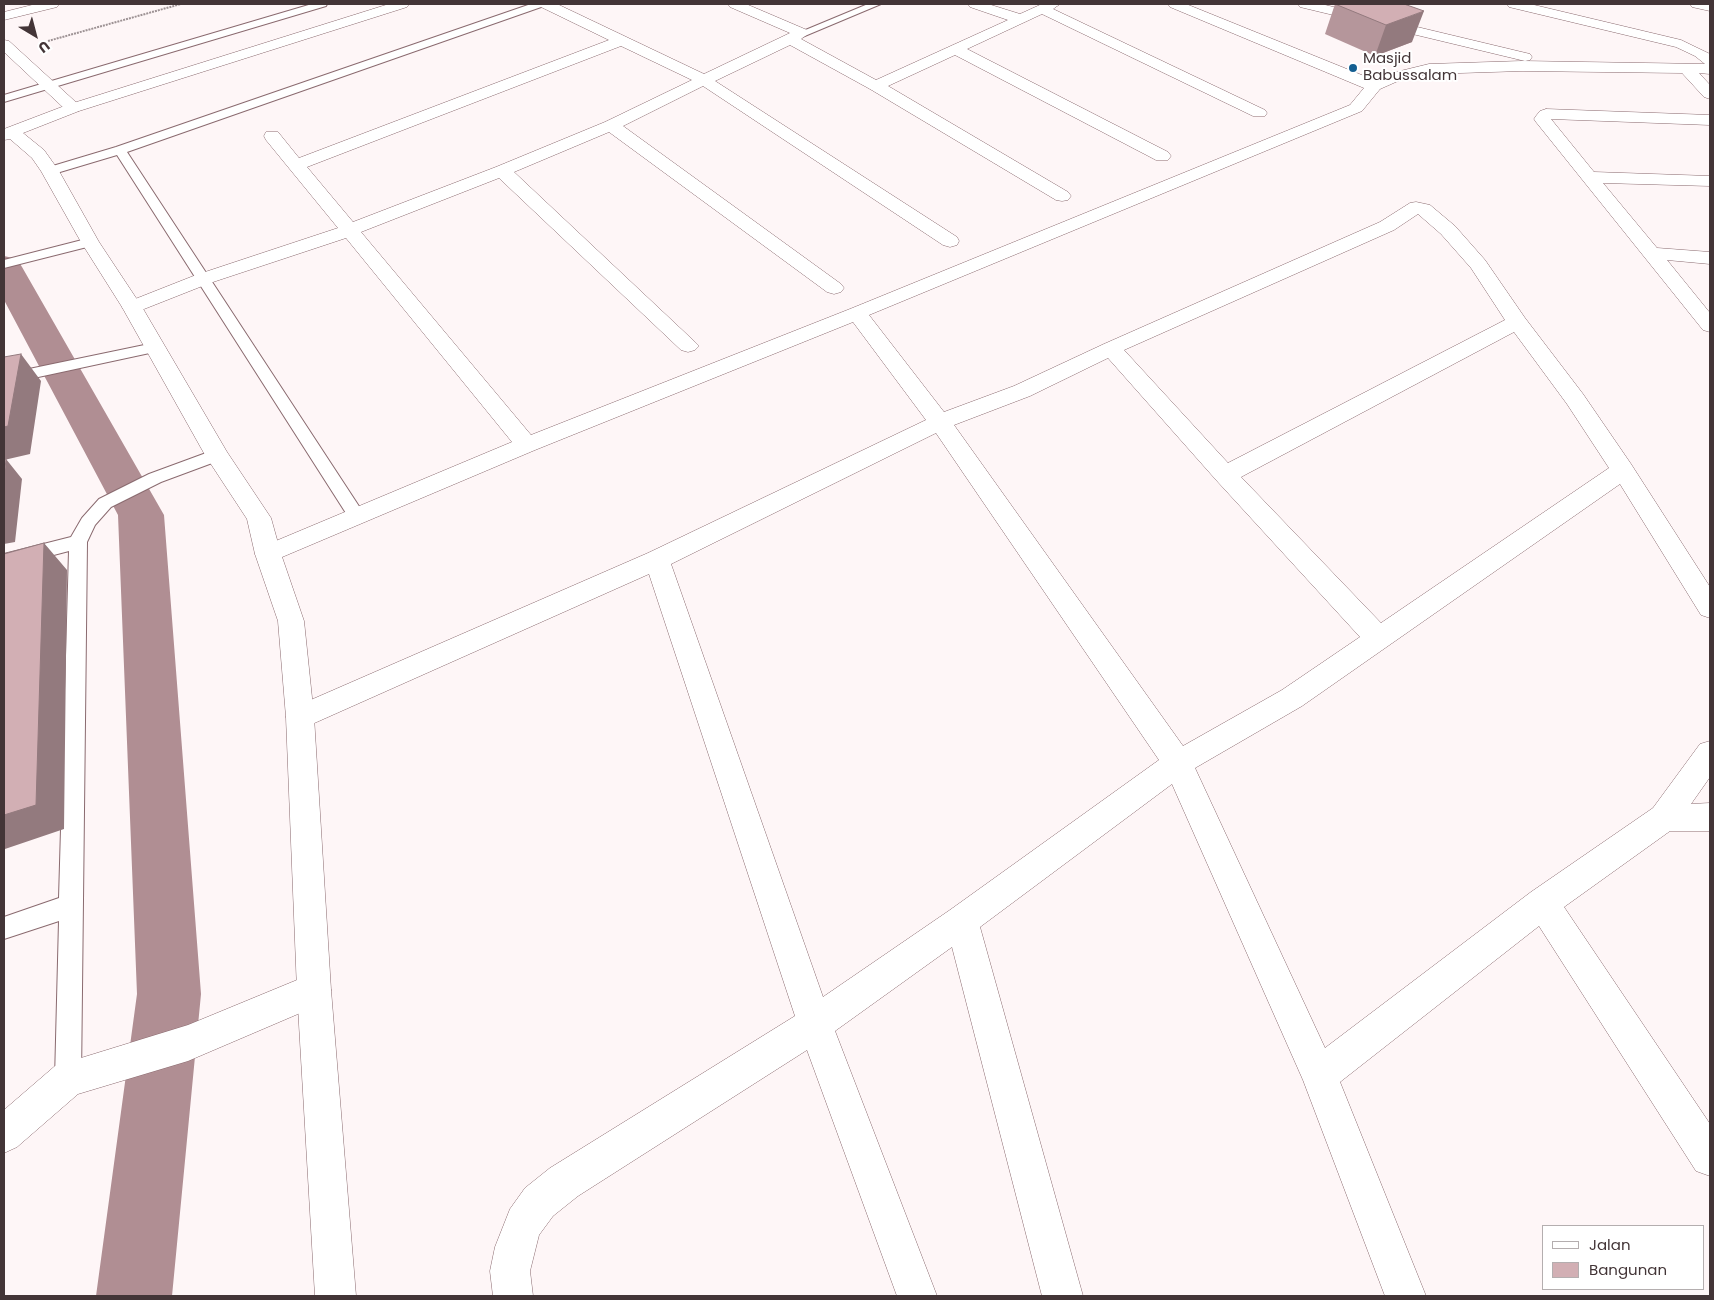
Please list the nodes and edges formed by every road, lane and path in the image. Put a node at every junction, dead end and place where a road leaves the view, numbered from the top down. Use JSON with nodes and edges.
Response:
{"nodes":[{"id":1,"x":52,"y":4,"type":"edge"},
{"id":2,"x":182,"y":4,"type":"edge"},
{"id":3,"x":322,"y":4,"type":"edge"},
{"id":4,"x":402,"y":4,"type":"edge"},
{"id":5,"x":540,"y":4,"type":"edge"},
{"id":6,"x":546,"y":4,"type":"edge"},
{"id":7,"x":735,"y":4,"type":"edge"},
{"id":8,"x":876,"y":4,"type":"edge"},
{"id":9,"x":975,"y":4,"type":"edge"},
{"id":10,"x":1305,"y":4,"type":"edge"},
{"id":11,"x":1514,"y":4,"type":"edge"},
{"id":12,"x":1697,"y":4,"type":"edge"},
{"id":13,"x":1184,"y":5,"type":"edge"},
{"id":14,"x":1047,"y":6,"type":"edge"},
{"id":15,"x":1710,"y":7,"type":"edge"},
{"id":16,"x":4,"y":16,"type":"edge"},
{"id":17,"x":1020,"y":19,"type":"junction"},
{"id":18,"x":796,"y":36,"type":"junction"},
{"id":19,"x":622,"y":40,"type":"junction"},
{"id":20,"x":8,"y":48,"type":"edge"},
{"id":21,"x":955,"y":49,"type":"junction"},
{"id":22,"x":1710,"y":61,"type":"edge"},
{"id":23,"x":1565,"y":66,"type":"junction"},
{"id":24,"x":1686,"y":69,"type":"junction"},
{"id":25,"x":1710,"y":69,"type":"edge"},
{"id":26,"x":704,"y":80,"type":"junction"},
{"id":27,"x":48,"y":86,"type":"junction"},
{"id":28,"x":876,"y":86,"type":"junction"},
{"id":29,"x":1374,"y":86,"type":"junction"},
{"id":30,"x":1710,"y":94,"type":"edge"},
{"id":31,"x":4,"y":100,"type":"edge"},
{"id":32,"x":73,"y":108,"type":"junction"},
{"id":33,"x":1259,"y":113,"type":"dead end"},
{"id":34,"x":1710,"y":120,"type":"edge"},
{"id":35,"x":611,"y":125,"type":"junction"},
{"id":36,"x":8,"y":133,"type":"edge"},
{"id":37,"x":272,"y":136,"type":"dead end"},
{"id":38,"x":120,"y":150,"type":"junction"},
{"id":39,"x":1162,"y":156,"type":"dead end"},
{"id":40,"x":296,"y":165,"type":"junction"},
{"id":41,"x":50,"y":170,"type":"junction"},
{"id":42,"x":502,"y":171,"type":"junction"},
{"id":43,"x":1588,"y":178,"type":"junction"},
{"id":44,"x":1710,"y":181,"type":"edge"},
{"id":45,"x":1062,"y":196,"type":"dead end"},
{"id":46,"x":350,"y":230,"type":"junction"},
{"id":47,"x":90,"y":242,"type":"junction"},
{"id":48,"x":950,"y":242,"type":"dead end"},
{"id":49,"x":1651,"y":253,"type":"junction"},
{"id":50,"x":1710,"y":258,"type":"edge"},
{"id":51,"x":4,"y":264,"type":"edge"},
{"id":52,"x":203,"y":279,"type":"junction"},
{"id":53,"x":834,"y":288,"type":"dead end"},
{"id":54,"x":132,"y":307,"type":"junction"},
{"id":55,"x":857,"y":313,"type":"junction"},
{"id":56,"x":1517,"y":322,"type":"junction"},
{"id":57,"x":1710,"y":326,"type":"edge"},
{"id":58,"x":688,"y":346,"type":"dead end"},
{"id":59,"x":154,"y":348,"type":"junction"},
{"id":60,"x":1111,"y":348,"type":"junction"},
{"id":61,"x":4,"y":373,"type":"edge"},
{"id":62,"x":940,"y":422,"type":"junction"},
{"id":63,"x":527,"y":445,"type":"junction"},
{"id":64,"x":217,"y":455,"type":"junction"},
{"id":65,"x":1623,"y":470,"type":"junction"},
{"id":66,"x":1225,"y":474,"type":"junction"},
{"id":67,"x":357,"y":517,"type":"junction"},
{"id":68,"x":78,"y":542,"type":"junction"},
{"id":69,"x":268,"y":554,"type":"junction"},
{"id":70,"x":657,"y":560,"type":"junction"},
{"id":71,"x":4,"y":561,"type":"edge"},
{"id":72,"x":1710,"y":608,"type":"edge"},
{"id":73,"x":1379,"y":639,"type":"junction"},
{"id":74,"x":300,"y":718,"type":"junction"},
{"id":75,"x":1710,"y":753,"type":"edge"},
{"id":76,"x":1178,"y":764,"type":"junction"},
{"id":77,"x":1710,"y":817,"type":"edge"},
{"id":78,"x":1664,"y":818,"type":"junction"},
{"id":79,"x":1543,"y":903,"type":"junction"},
{"id":80,"x":72,"y":905,"type":"junction"},
{"id":81,"x":962,"y":921,"type":"junction"},
{"id":82,"x":4,"y":928,"type":"edge"},
{"id":83,"x":314,"y":990,"type":"junction"},
{"id":84,"x":815,"y":1024,"type":"junction"},
{"id":85,"x":1319,"y":1076,"type":"junction"},
{"id":86,"x":68,"y":1079,"type":"junction"},
{"id":87,"x":4,"y":1134,"type":"edge"},
{"id":88,"x":1710,"y":1157,"type":"edge"},
{"id":89,"x":335,"y":1296,"type":"edge"},
{"id":90,"x":513,"y":1296,"type":"edge"},
{"id":91,"x":917,"y":1296,"type":"edge"},
{"id":92,"x":1063,"y":1296,"type":"edge"},
{"id":93,"x":1405,"y":1296,"type":"edge"}],
"edges":[{"from":1,"to":16,"type":"street"},
{"from":2,"to":20,"type":"path"},
{"from":3,"to":27,"type":"lane"},
{"from":4,"to":32,"type":"street"},
{"from":5,"to":38,"type":"lane"},
{"from":6,"to":19,"type":"street"},
{"from":7,"to":18,"type":"street"},
{"from":8,"to":18,"type":"lane"},
{"from":9,"to":17,"type":"street"},
{"from":10,"to":23,"type":"street"},
{"from":11,"to":22,"type":"street"},
{"from":12,"to":15,"type":"street"},
{"from":13,"to":29,"type":"street"},
{"from":14,"to":17,"type":"street"},
{"from":14,"to":33,"type":"street"},
{"from":17,"to":21,"type":"street"},
{"from":18,"to":26,"type":"street"},
{"from":18,"to":28,"type":"street"},
{"from":19,"to":26,"type":"street"},
{"from":19,"to":40,"type":"street"},
{"from":20,"to":27,"type":"street"},
{"from":21,"to":28,"type":"street"},
{"from":21,"to":39,"type":"street"},
{"from":23,"to":24,"type":"street"},
{"from":23,"to":29,"type":"street"},
{"from":24,"to":25,"type":"street"},
{"from":24,"to":30,"type":"street"},
{"from":26,"to":35,"type":"street"},
{"from":26,"to":48,"type":"street"},
{"from":27,"to":31,"type":"lane"},
{"from":27,"to":32,"type":"street"},
{"from":28,"to":45,"type":"street"},
{"from":29,"to":55,"type":"street"},
{"from":32,"to":36,"type":"street"},
{"from":34,"to":43,"type":"street"},
{"from":35,"to":42,"type":"street"},
{"from":35,"to":53,"type":"street"},
{"from":36,"to":41,"type":"street"},
{"from":37,"to":40,"type":"street"},
{"from":38,"to":41,"type":"lane"},
{"from":38,"to":52,"type":"lane"},
{"from":40,"to":46,"type":"street"},
{"from":41,"to":47,"type":"street"},
{"from":42,"to":46,"type":"street"},
{"from":42,"to":58,"type":"street"},
{"from":43,"to":44,"type":"street"},
{"from":43,"to":49,"type":"street"},
{"from":46,"to":52,"type":"street"},
{"from":46,"to":63,"type":"street"},
{"from":47,"to":51,"type":"lane"},
{"from":47,"to":54,"type":"street"},
{"from":49,"to":50,"type":"street"},
{"from":49,"to":57,"type":"street"},
{"from":52,"to":54,"type":"street"},
{"from":52,"to":67,"type":"lane"},
{"from":54,"to":59,"type":"street"},
{"from":55,"to":62,"type":"street"},
{"from":55,"to":63,"type":"street"},
{"from":56,"to":60,"type":"street"},
{"from":56,"to":65,"type":"street"},
{"from":56,"to":66,"type":"street"},
{"from":59,"to":61,"type":"lane"},
{"from":59,"to":64,"type":"street"},
{"from":60,"to":62,"type":"street"},
{"from":60,"to":66,"type":"street"},
{"from":62,"to":70,"type":"street"},
{"from":62,"to":76,"type":"street"},
{"from":63,"to":67,"type":"street"},
{"from":64,"to":68,"type":"lane"},
{"from":64,"to":69,"type":"street"},
{"from":65,"to":72,"type":"street"},
{"from":65,"to":73,"type":"street"},
{"from":66,"to":73,"type":"street"},
{"from":67,"to":69,"type":"street"},
{"from":68,"to":71,"type":"lane"},
{"from":68,"to":80,"type":"lane"},
{"from":69,"to":74,"type":"street"},
{"from":70,"to":74,"type":"street"},
{"from":70,"to":84,"type":"street"},
{"from":73,"to":76,"type":"street"},
{"from":74,"to":83,"type":"street"},
{"from":75,"to":78,"type":"street"},
{"from":76,"to":81,"type":"street"},
{"from":76,"to":85,"type":"street"},
{"from":77,"to":78,"type":"street"},
{"from":78,"to":79,"type":"street"},
{"from":79,"to":85,"type":"street"},
{"from":79,"to":88,"type":"street"},
{"from":80,"to":82,"type":"lane"},
{"from":80,"to":86,"type":"lane"},
{"from":81,"to":84,"type":"street"},
{"from":81,"to":92,"type":"street"},
{"from":83,"to":86,"type":"street"},
{"from":83,"to":89,"type":"street"},
{"from":84,"to":90,"type":"street"},
{"from":84,"to":91,"type":"street"},
{"from":85,"to":93,"type":"street"},
{"from":86,"to":87,"type":"street"}]}
